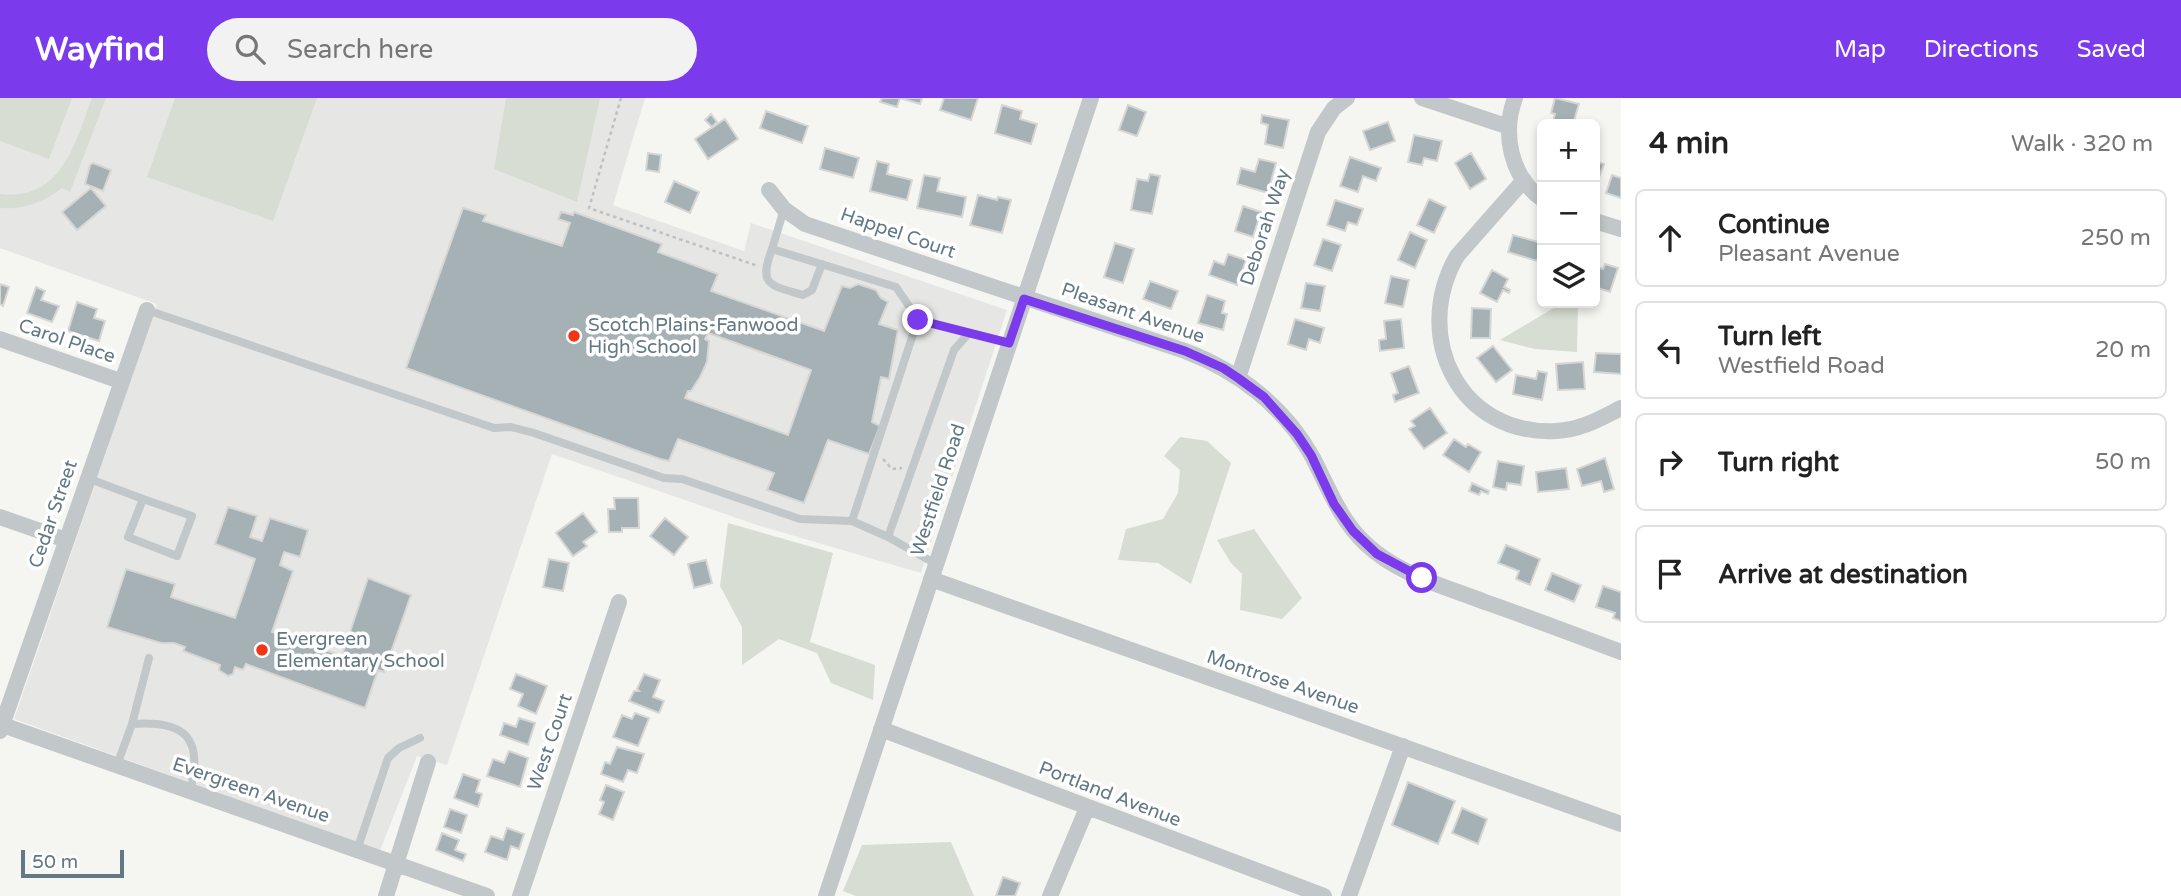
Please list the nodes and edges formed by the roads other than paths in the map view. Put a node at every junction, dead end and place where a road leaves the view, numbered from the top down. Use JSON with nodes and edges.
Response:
{"nodes":[{"id":1,"x":1091,"y":98,"type":"edge"},
{"id":2,"x":1347,"y":98,"type":"edge"},
{"id":3,"x":1422,"y":98,"type":"edge"},
{"id":4,"x":1516,"y":98,"type":"edge"},
{"id":5,"x":1509,"y":127,"type":"junction"},
{"id":6,"x":1524,"y":180,"type":"junction"},
{"id":7,"x":769,"y":190,"type":"dead end"},
{"id":8,"x":1537,"y":194,"type":"edge"},
{"id":9,"x":784,"y":209,"type":"junction"},
{"id":10,"x":1600,"y":223,"type":"edge"},
{"id":11,"x":1621,"y":229,"type":"edge"},
{"id":12,"x":772,"y":249,"type":"junction"},
{"id":13,"x":822,"y":264,"type":"junction"},
{"id":14,"x":1024,"y":299,"type":"junction"},
{"id":15,"x":146,"y":310,"type":"joint"},
{"id":16,"x":918,"y":320,"type":"junction"},
{"id":17,"x":969,"y":333,"type":"junction"},
{"id":18,"x":0,"y":339,"type":"edge"},
{"id":19,"x":1009,"y":343,"type":"junction"},
{"id":20,"x":1238,"y":378,"type":"junction"},
{"id":21,"x":120,"y":382,"type":"junction"},
{"id":22,"x":1621,"y":408,"type":"edge"},
{"id":23,"x":87,"y":478,"type":"junction"},
{"id":24,"x":143,"y":499,"type":"junction"},
{"id":25,"x":0,"y":517,"type":"edge"},
{"id":26,"x":852,"y":521,"type":"junction"},
{"id":27,"x":888,"y":537,"type":"junction"},
{"id":28,"x":66,"y":540,"type":"junction"},
{"id":29,"x":934,"y":572,"type":"junction"},
{"id":30,"x":619,"y":602,"type":"dead end"},
{"id":31,"x":1621,"y":652,"type":"edge"},
{"id":32,"x":149,"y":658,"type":"dead end"},
{"id":33,"x":132,"y":724,"type":"junction"},
{"id":34,"x":1,"y":726,"type":"edge"},
{"id":35,"x":881,"y":729,"type":"junction"},
{"id":36,"x":420,"y":737,"type":"dead end"},
{"id":37,"x":1403,"y":746,"type":"junction"},
{"id":38,"x":428,"y":762,"type":"dead end"},
{"id":39,"x":117,"y":765,"type":"junction"},
{"id":40,"x":190,"y":791,"type":"junction"},
{"id":41,"x":1087,"y":808,"type":"junction"},
{"id":42,"x":1621,"y":824,"type":"edge"},
{"id":43,"x":357,"y":850,"type":"junction"},
{"id":44,"x":396,"y":863,"type":"junction"},
{"id":45,"x":386,"y":896,"type":"edge"},
{"id":46,"x":487,"y":896,"type":"edge"},
{"id":47,"x":520,"y":896,"type":"edge"},
{"id":48,"x":826,"y":896,"type":"edge"},
{"id":49,"x":1050,"y":896,"type":"edge"},
{"id":50,"x":1324,"y":896,"type":"edge"},
{"id":51,"x":1349,"y":896,"type":"edge"}],
"edges":[{"from":1,"to":14,"type":"street","name":"Westfield Road"},
{"from":2,"to":20,"type":"street","name":"Deborah Way"},
{"from":3,"to":5,"type":"street"},
{"from":4,"to":5,"type":"street"},
{"from":5,"to":6,"type":"street"},
{"from":6,"to":8,"type":"street"},
{"from":6,"to":22,"type":"street"},
{"from":7,"to":9,"type":"street","name":"Happel Court"},
{"from":9,"to":12,"type":"lane"},
{"from":9,"to":14,"type":"street","name":"Happel Court"},
{"from":10,"to":11,"type":"street"},
{"from":12,"to":13,"type":"lane"},
{"from":12,"to":13,"type":"lane"},
{"from":13,"to":16,"type":"lane"},
{"from":14,"to":19,"type":"street","name":"Westfield Road"},
{"from":14,"to":20,"type":"street","name":"Pleasant Avenue"},
{"from":15,"to":21,"type":"street","name":"Cedar Street"},
{"from":15,"to":26,"type":"lane"},
{"from":16,"to":17,"type":"lane"},
{"from":16,"to":26,"type":"lane"},
{"from":17,"to":19,"type":"lane"},
{"from":17,"to":27,"type":"lane"},
{"from":18,"to":21,"type":"street","name":"Carol Place"},
{"from":19,"to":29,"type":"street","name":"Westfield Road"},
{"from":20,"to":31,"type":"street","name":"Pleasant Avenue"},
{"from":21,"to":23,"type":"street","name":"Cedar Street"},
{"from":23,"to":24,"type":"lane"},
{"from":23,"to":28,"type":"street","name":"Cedar Street"},
{"from":24,"to":24,"type":"lane"},
{"from":25,"to":28,"type":"street"},
{"from":26,"to":27,"type":"lane"},
{"from":27,"to":29,"type":"lane"},
{"from":28,"to":34,"type":"street","name":"Cedar Street"},
{"from":29,"to":35,"type":"street","name":"Westfield Road"},
{"from":29,"to":37,"type":"street","name":"Montrose Avenue"},
{"from":30,"to":47,"type":"street","name":"West Court"},
{"from":32,"to":33,"type":"lane"},
{"from":33,"to":39,"type":"lane"},
{"from":33,"to":40,"type":"lane"},
{"from":34,"to":39,"type":"street","name":"Evergreen Avenue"},
{"from":35,"to":41,"type":"street","name":"Portland Avenue"},
{"from":35,"to":48,"type":"street","name":"Westfield Road"},
{"from":36,"to":43,"type":"lane"},
{"from":37,"to":42,"type":"street","name":"Montrose Avenue"},
{"from":37,"to":51,"type":"street"},
{"from":38,"to":44,"type":"street"},
{"from":39,"to":40,"type":"street","name":"Evergreen Avenue"},
{"from":40,"to":43,"type":"street","name":"Evergreen Avenue"},
{"from":41,"to":49,"type":"street"},
{"from":41,"to":50,"type":"street","name":"Portland Avenue"},
{"from":43,"to":44,"type":"street","name":"Evergreen Avenue"},
{"from":44,"to":45,"type":"street"},
{"from":44,"to":46,"type":"street","name":"Evergreen Avenue"}]}
